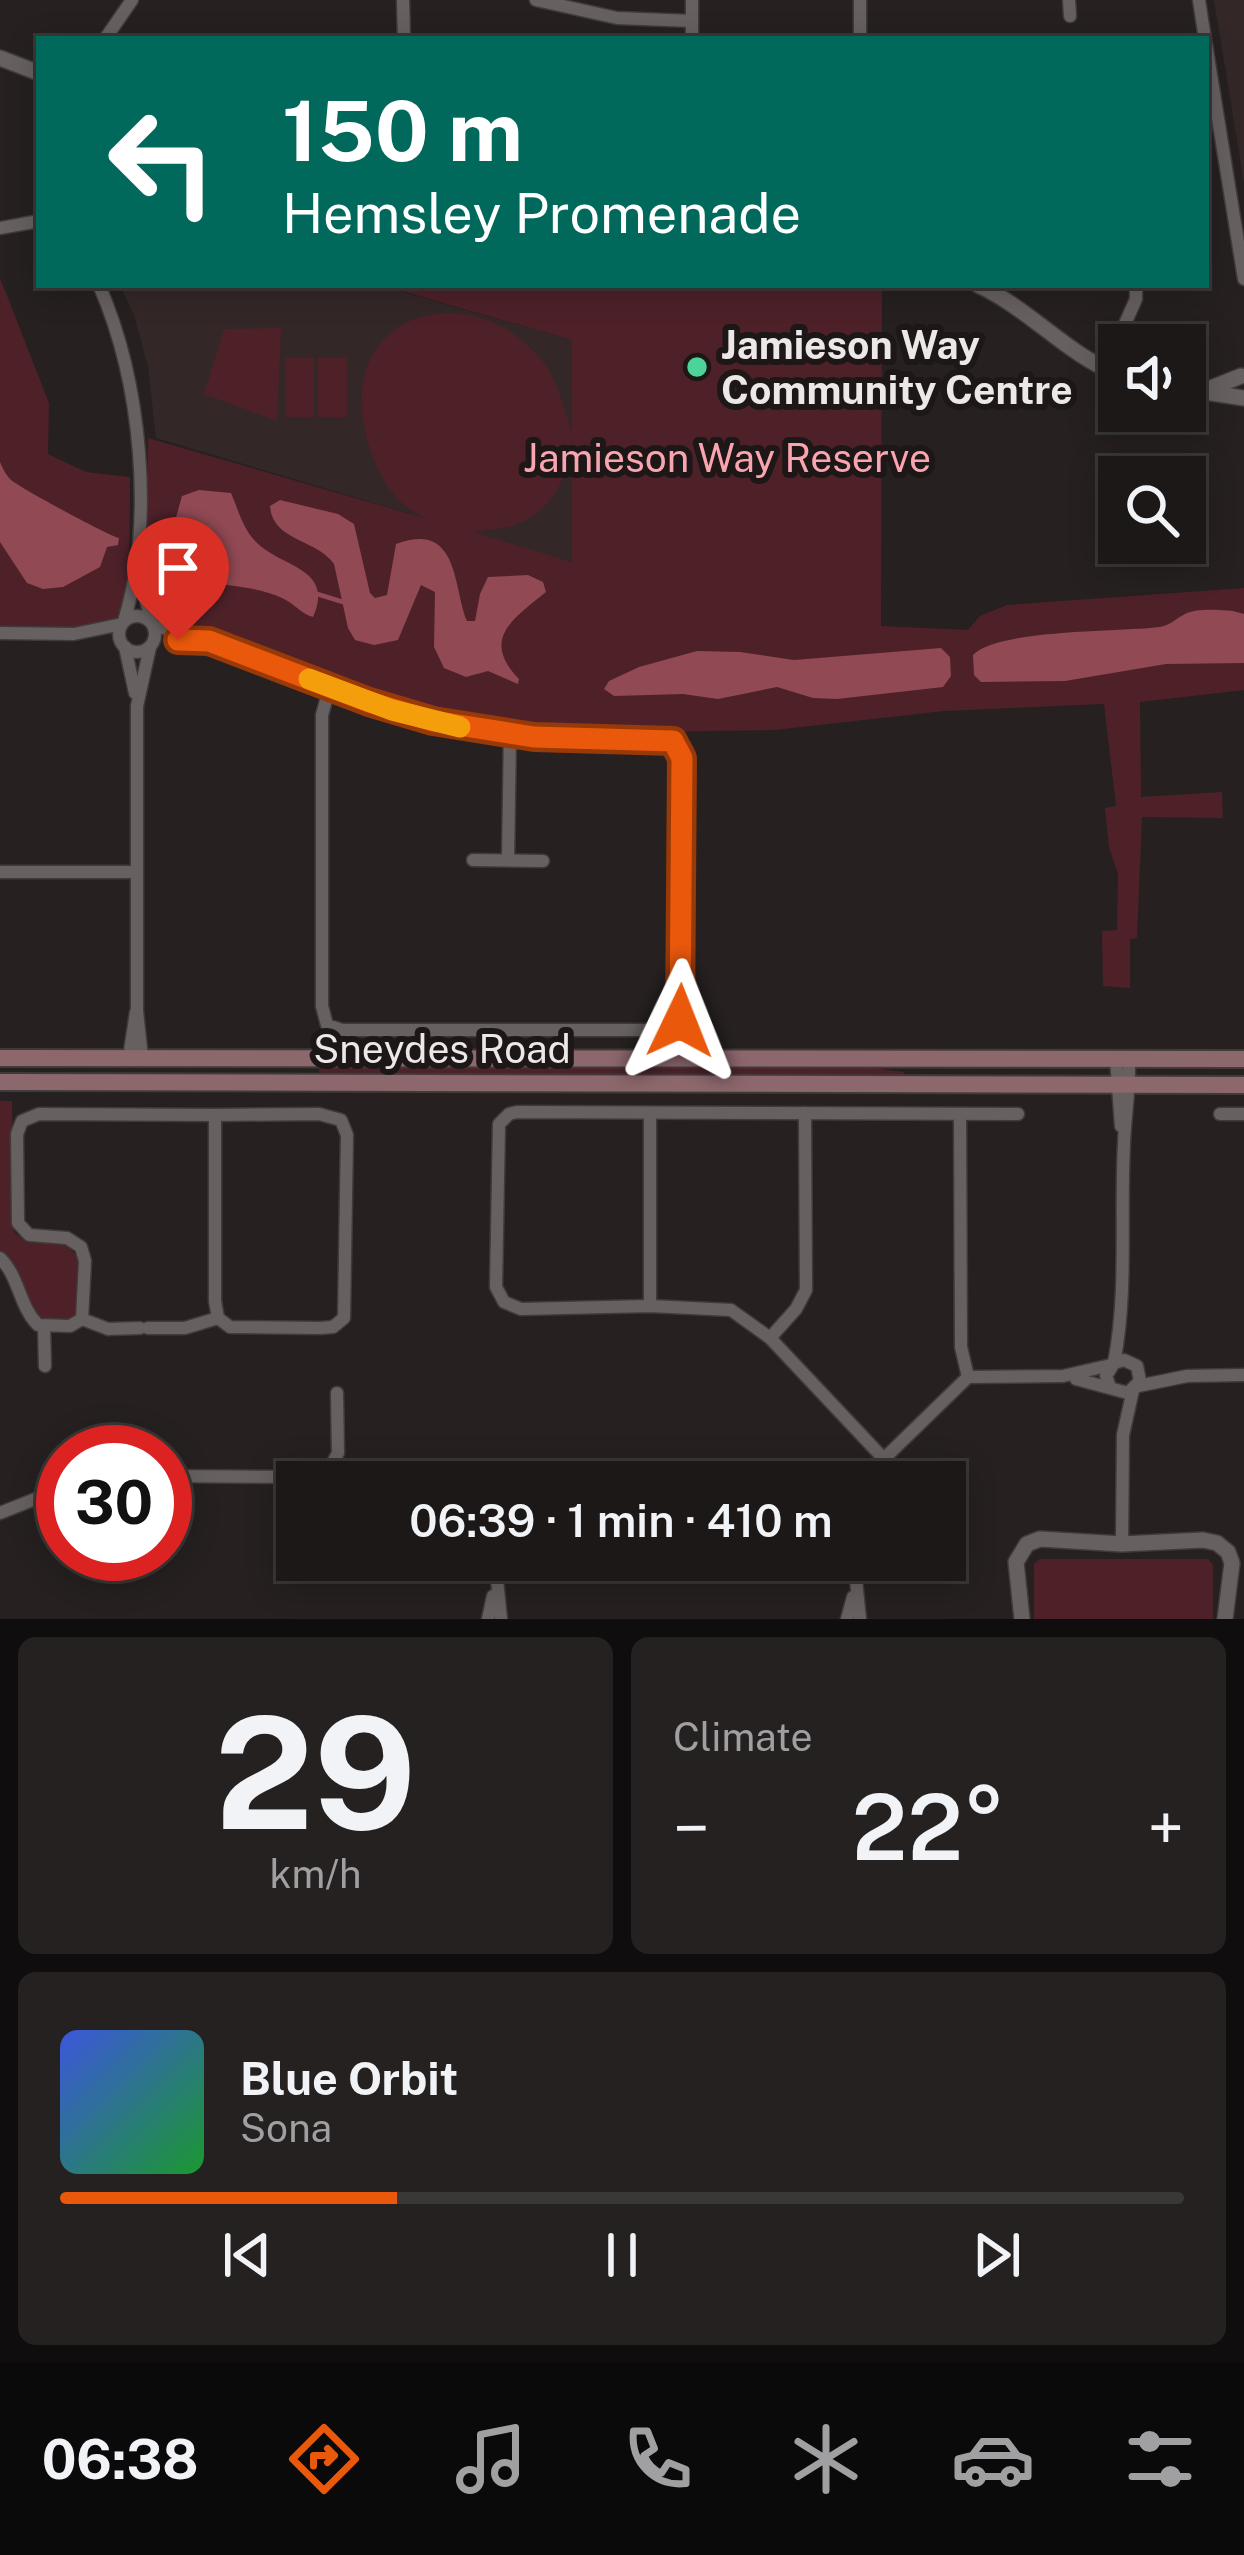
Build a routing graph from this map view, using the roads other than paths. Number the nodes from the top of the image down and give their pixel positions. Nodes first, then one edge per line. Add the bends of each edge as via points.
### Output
1 (132, 0) edge
2 (403, 0) edge
3 (539, 0) edge
4 (692, 0) edge
5 (860, 0) edge
6 (1069, 0) edge
7 (1199, 0) edge
8 (1070, 16) dead end
9 (692, 21) junction
10 (107, 36) edge
11 (404, 36) edge
12 (692, 36) edge
13 (860, 36) edge
14 (1205, 36) edge
15 (0, 58) edge
16 (1209, 61) edge
17 (36, 71) edge
18 (36, 221) edge
19 (0, 227) edge
20 (1244, 278) edge
21 (100, 288) edge
22 (984, 288) edge
23 (1136, 288) edge
24 (1128, 324) edge
25 (1098, 364) edge
26 (1242, 373) edge
27 (1206, 385) edge
28 (1206, 392) edge
29 (1244, 397) edge
30 (136, 565) junction
31 (123, 623) junction
32 (153, 625) junction
33 (0, 633) edge
34 (74, 634) junction
35 (197, 638) junction
36 (124, 646) junction
37 (151, 646) junction
38 (330, 686) junction
39 (137, 706) junction
40 (510, 734) junction
41 (473, 860) dead end
42 (508, 860) junction
43 (543, 861) dead end
44 (0, 872) edge
45 (136, 872) junction
46 (0, 1058) edge
47 (136, 1058) junction
48 (1123, 1059) junction
49 (1244, 1059) edge
50 (0, 1082) edge
51 (136, 1082) junction
52 (1123, 1083) junction
53 (1244, 1085) edge
54 (650, 1113) junction
55 (805, 1113) junction
56 (215, 1114) junction
57 (960, 1114) junction
58 (1018, 1114) dead end
59 (1220, 1114) dead end
60 (1244, 1114) edge
61 (0, 1258) edge
62 (650, 1306) junction
63 (218, 1318) junction
64 (1122, 1318) junction
65 (82, 1319) junction
66 (44, 1327) junction
67 (770, 1338) junction
68 (1112, 1364) junction
69 (1135, 1365) junction
70 (45, 1366) dead end
71 (1063, 1376) junction
72 (1187, 1376) junction
73 (1244, 1376) edge
74 (968, 1377) junction
75 (1136, 1388) junction
76 (1111, 1389) junction
77 (337, 1393) dead end
78 (1123, 1435) junction
79 (884, 1459) joint
80 (192, 1476) edge
81 (36, 1499) edge
82 (0, 1513) edge
83 (1121, 1544) junction
84 (854, 1581) edge
85 (495, 1583) joint
86 (854, 1590) junction
87 (1228, 1615) edge
88 (488, 1619) edge
89 (501, 1619) edge
90 (847, 1619) edge
91 (860, 1619) edge
92 (1022, 1619) edge

1 - 10 street
2 - 11 street
3 - 9 street via 617,18
4 - 9 street
5 - 13 street
6 - 8 street
7 - 14 street
9 - 12 street
15 - 17 street
16 - 20 street
18 - 19 street
21 - 30 street via 135,405
22 - 25 street
23 - 24 street
26 - 27 street
26 - 29 street
28 - 29 street
30 - 31 street
30 - 32 street
31 - 32 street via 139,616
31 - 34 street
31 - 36 street
32 - 35 street
32 - 37 street
33 - 34 street
34 - 36 street
35 - 37 street
35 - 38 street
36 - 37 street
36 - 39 street
37 - 39 street
38 - 40 street via 416,717
38 - 40 street via 322,715 324,1022 336,1029 676,1025 677,745 663,738
39 - 45 street
40 - 42 street
41 - 42 street
42 - 43 street
44 - 45 street
45 - 47 street
46 - 47 main road, Sneydes Road
47 - 48 main road, Sneydes Road
47 - 51 main road
48 - 49 main road, Sneydes Road
48 - 52 street
50 - 51 main road, Sneydes Road
51 - 52 main road, Sneydes Road
52 - 53 main road, Sneydes Road
52 - 64 street
54 - 55 street
54 - 62 street
54 - 62 street via 517,1112 497,1131 499,1297 521,1309
55 - 57 street
55 - 67 street via 806,1290
56 - 63 street
56 - 63 street via 328,1115 347,1135 344,1318 321,1328 237,1328
56 - 65 street via 39,1114 22,1121 18,1223 32,1236 81,1247
57 - 58 street
57 - 74 street via 961,1347
59 - 60 street
61 - 66 street via 28,1314
62 - 67 street via 731,1310
63 - 65 street via 185,1328 108,1329
64 - 68 street
64 - 69 street
65 - 66 street
66 - 70 street
67 - 79 street
68 - 69 street
68 - 71 street
68 - 76 street
69 - 72 street
69 - 75 street
71 - 74 street
71 - 76 street
72 - 73 street
72 - 75 street
74 - 79 street
75 - 76 street
75 - 78 street
76 - 78 street
77 - 80 street via 338,1453 328,1472
78 - 83 street
81 - 82 street
83 - 87 street via 1217,1543 1232,1563
83 - 92 street via 1027,1544 1016,1562
84 - 86 street
85 - 88 street
85 - 89 street
86 - 90 street
86 - 91 street

